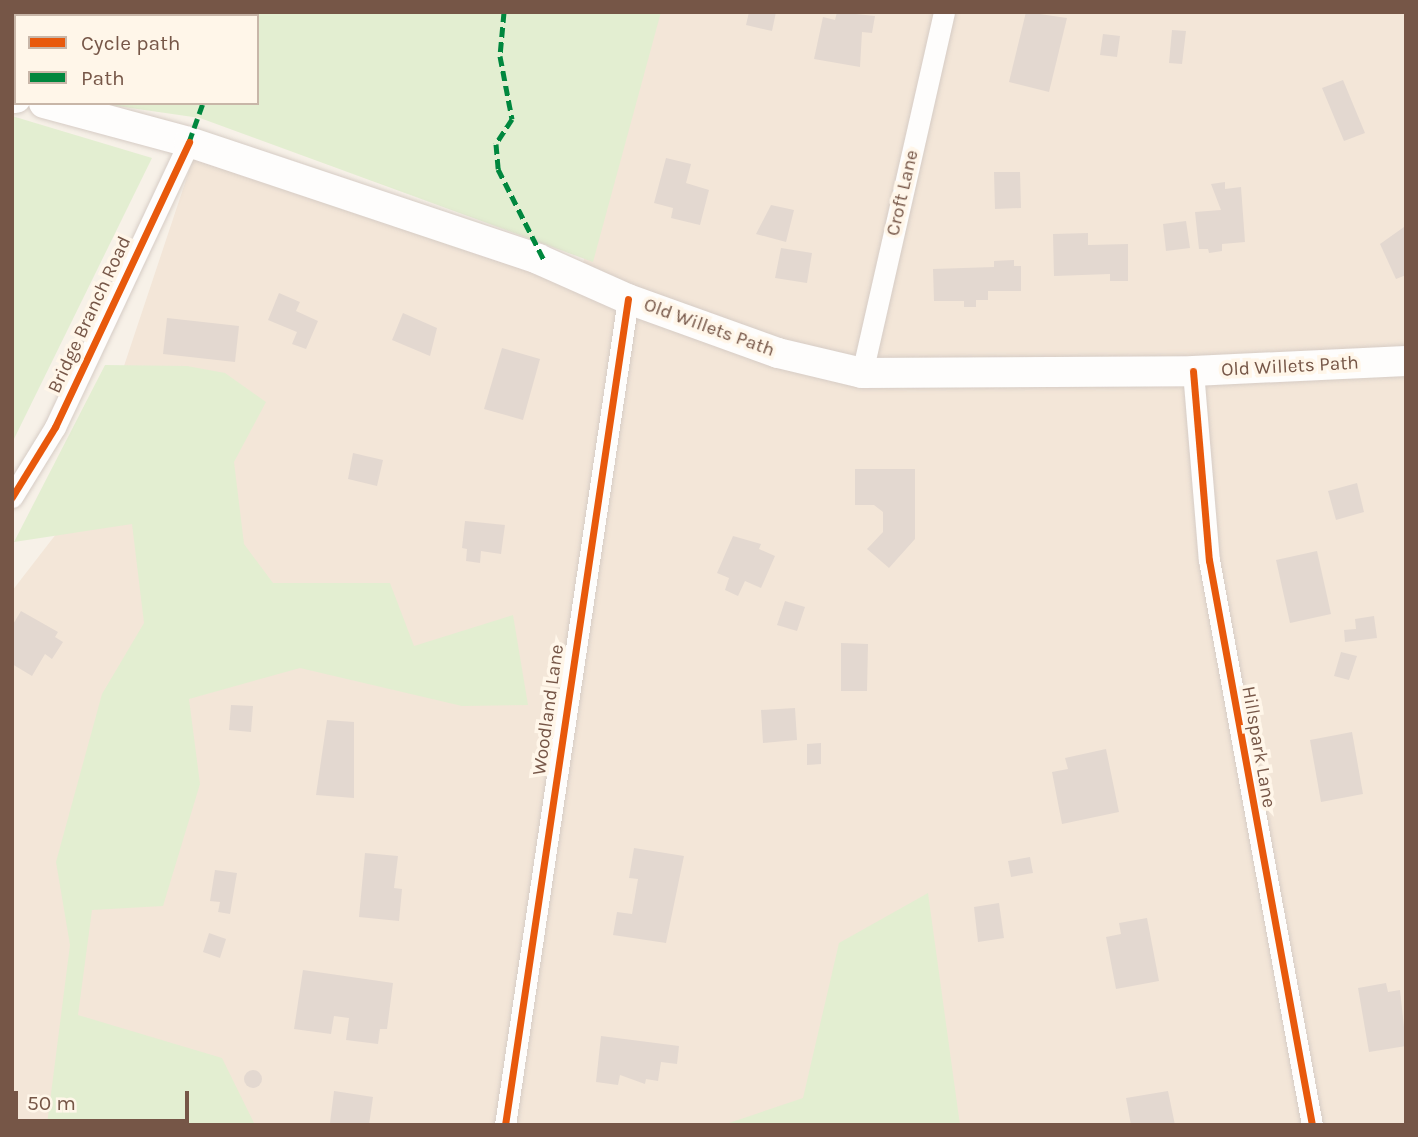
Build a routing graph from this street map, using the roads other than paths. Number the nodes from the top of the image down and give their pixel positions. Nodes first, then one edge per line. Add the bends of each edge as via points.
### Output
1 (944, 12) edge
2 (51, 105) edge
3 (189, 142) junction
4 (628, 299) junction
5 (1406, 361) edge
6 (1193, 371) junction
7 (862, 373) junction
8 (12, 498) edge
9 (505, 1125) edge
10 (1312, 1125) edge

1 - 7 street, Croft Lane
2 - 3 main road, Old Willets Path
3 - 4 main road, Old Willets Path via 538,259
3 - 8 street, Bridge Branch Road via 55,427
4 - 7 main road, Old Willets Path via 778,354
4 - 9 street, Woodland Lane
5 - 6 main road, Old Willets Path
6 - 7 main road, Old Willets Path
6 - 10 street, Hillspark Lane via 1209,560

